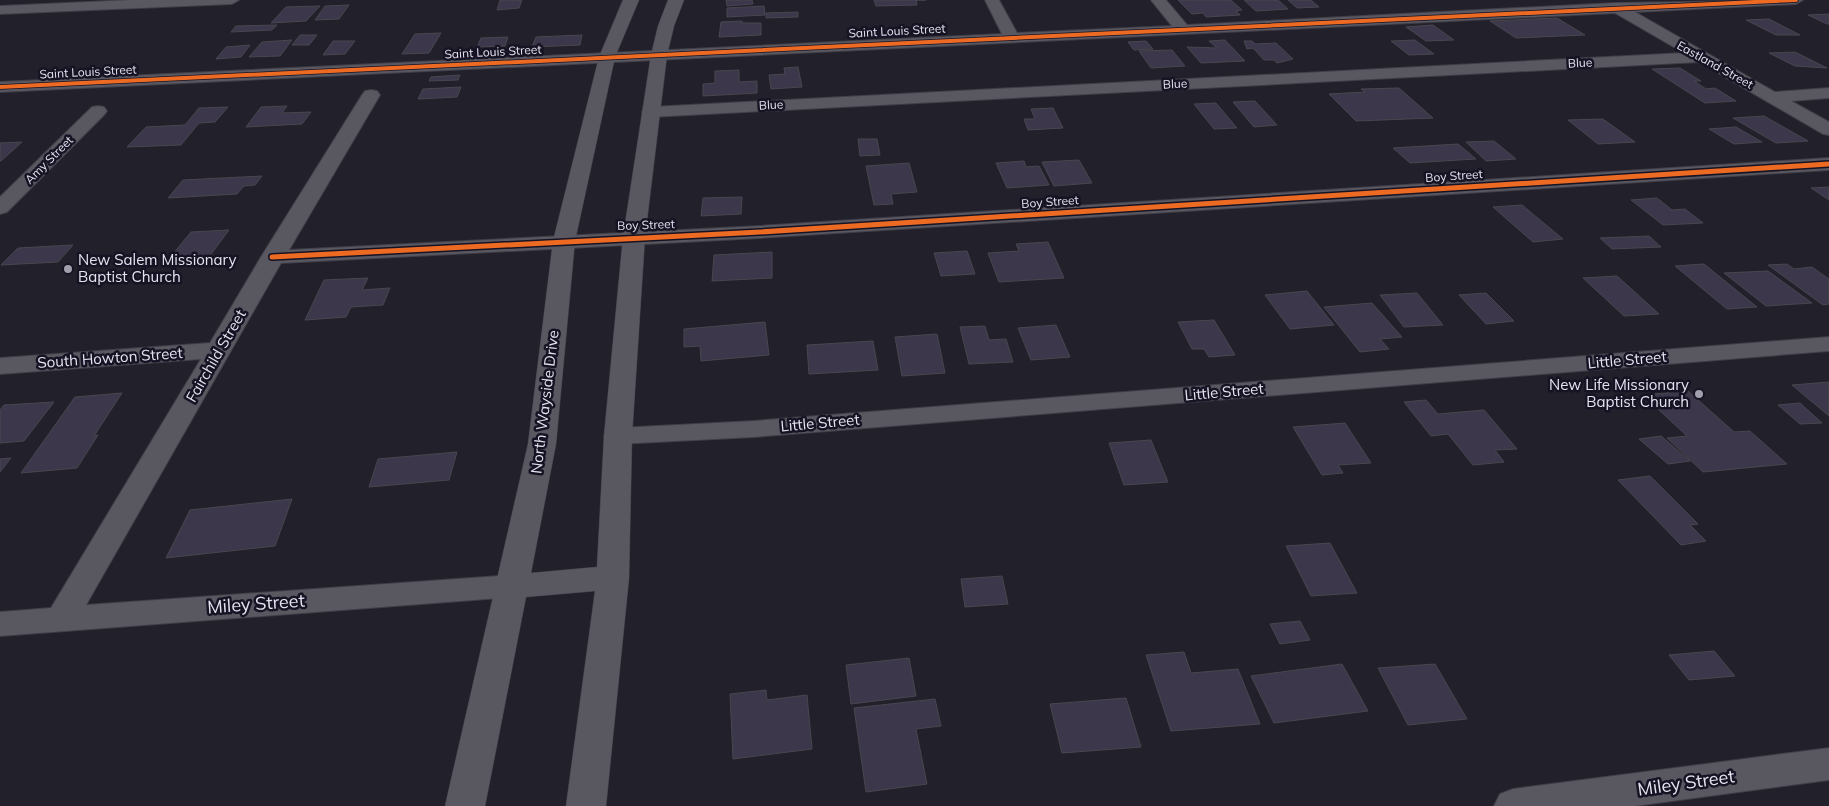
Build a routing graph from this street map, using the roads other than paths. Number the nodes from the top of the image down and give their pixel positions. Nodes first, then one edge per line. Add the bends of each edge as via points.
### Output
1 (232, 0) edge
2 (630, 0) edge
3 (676, 0) edge
4 (992, 0) edge
5 (1158, 0) edge
6 (1601, 0) edge
7 (1796, 0) edge
8 (1617, 9) junction
9 (0, 10) edge
10 (1182, 28) junction
11 (1011, 37) junction
12 (659, 55) junction
13 (607, 57) junction
14 (1699, 57) junction
15 (0, 87) edge
16 (1829, 93) edge
17 (371, 95) dead end
18 (1771, 97) junction
19 (98, 110) dead end
20 (651, 112) junction
21 (1829, 130) edge
22 (1829, 164) edge
23 (2, 204) edge
24 (634, 237) junction
25 (564, 240) junction
26 (272, 257) junction
27 (1829, 344) edge
28 (220, 350) junction
29 (0, 366) edge
30 (618, 436) junction
31 (613, 578) junction
32 (512, 586) junction
33 (62, 618) junction
34 (0, 624) edge
35 (1829, 764) edge
36 (465, 806) edge
37 (586, 806) edge
38 (1513, 806) edge

1 - 9 street
2 - 13 main road, North Wayside Drive
3 - 12 main road
4 - 11 street
5 - 10 street
6 - 8 street, Eastland Street
7 - 8 street, Saint Louis Street
8 - 10 street, Saint Louis Street
8 - 14 street, Eastland Street
10 - 11 street, Saint Louis Street
11 - 12 street, Saint Louis Street
12 - 13 street, Saint Louis Street
12 - 20 main road
13 - 15 street, Saint Louis Street
13 - 25 main road, North Wayside Drive
14 - 18 street, Eastland Street
14 - 20 street, Blue
16 - 18 street
17 - 26 street, Fairchild Street
18 - 21 street, Eastland Street
19 - 23 street, Amy Street
20 - 24 main road
22 - 24 street, Boy Street via 760,232
24 - 25 street, Boy Street
24 - 30 main road
25 - 26 street, Boy Street
25 - 32 main road, North Wayside Drive via 542,444
26 - 28 street, Fairchild Street
27 - 30 street, Little Street via 774,427
28 - 29 street, South Howton Street
28 - 33 street, Fairchild Street
30 - 31 main road
31 - 32 main road
31 - 37 main road
32 - 33 street, Miley Street
32 - 36 main road, North Wayside Drive
33 - 34 street, Miley Street
35 - 38 street, Miley Street

